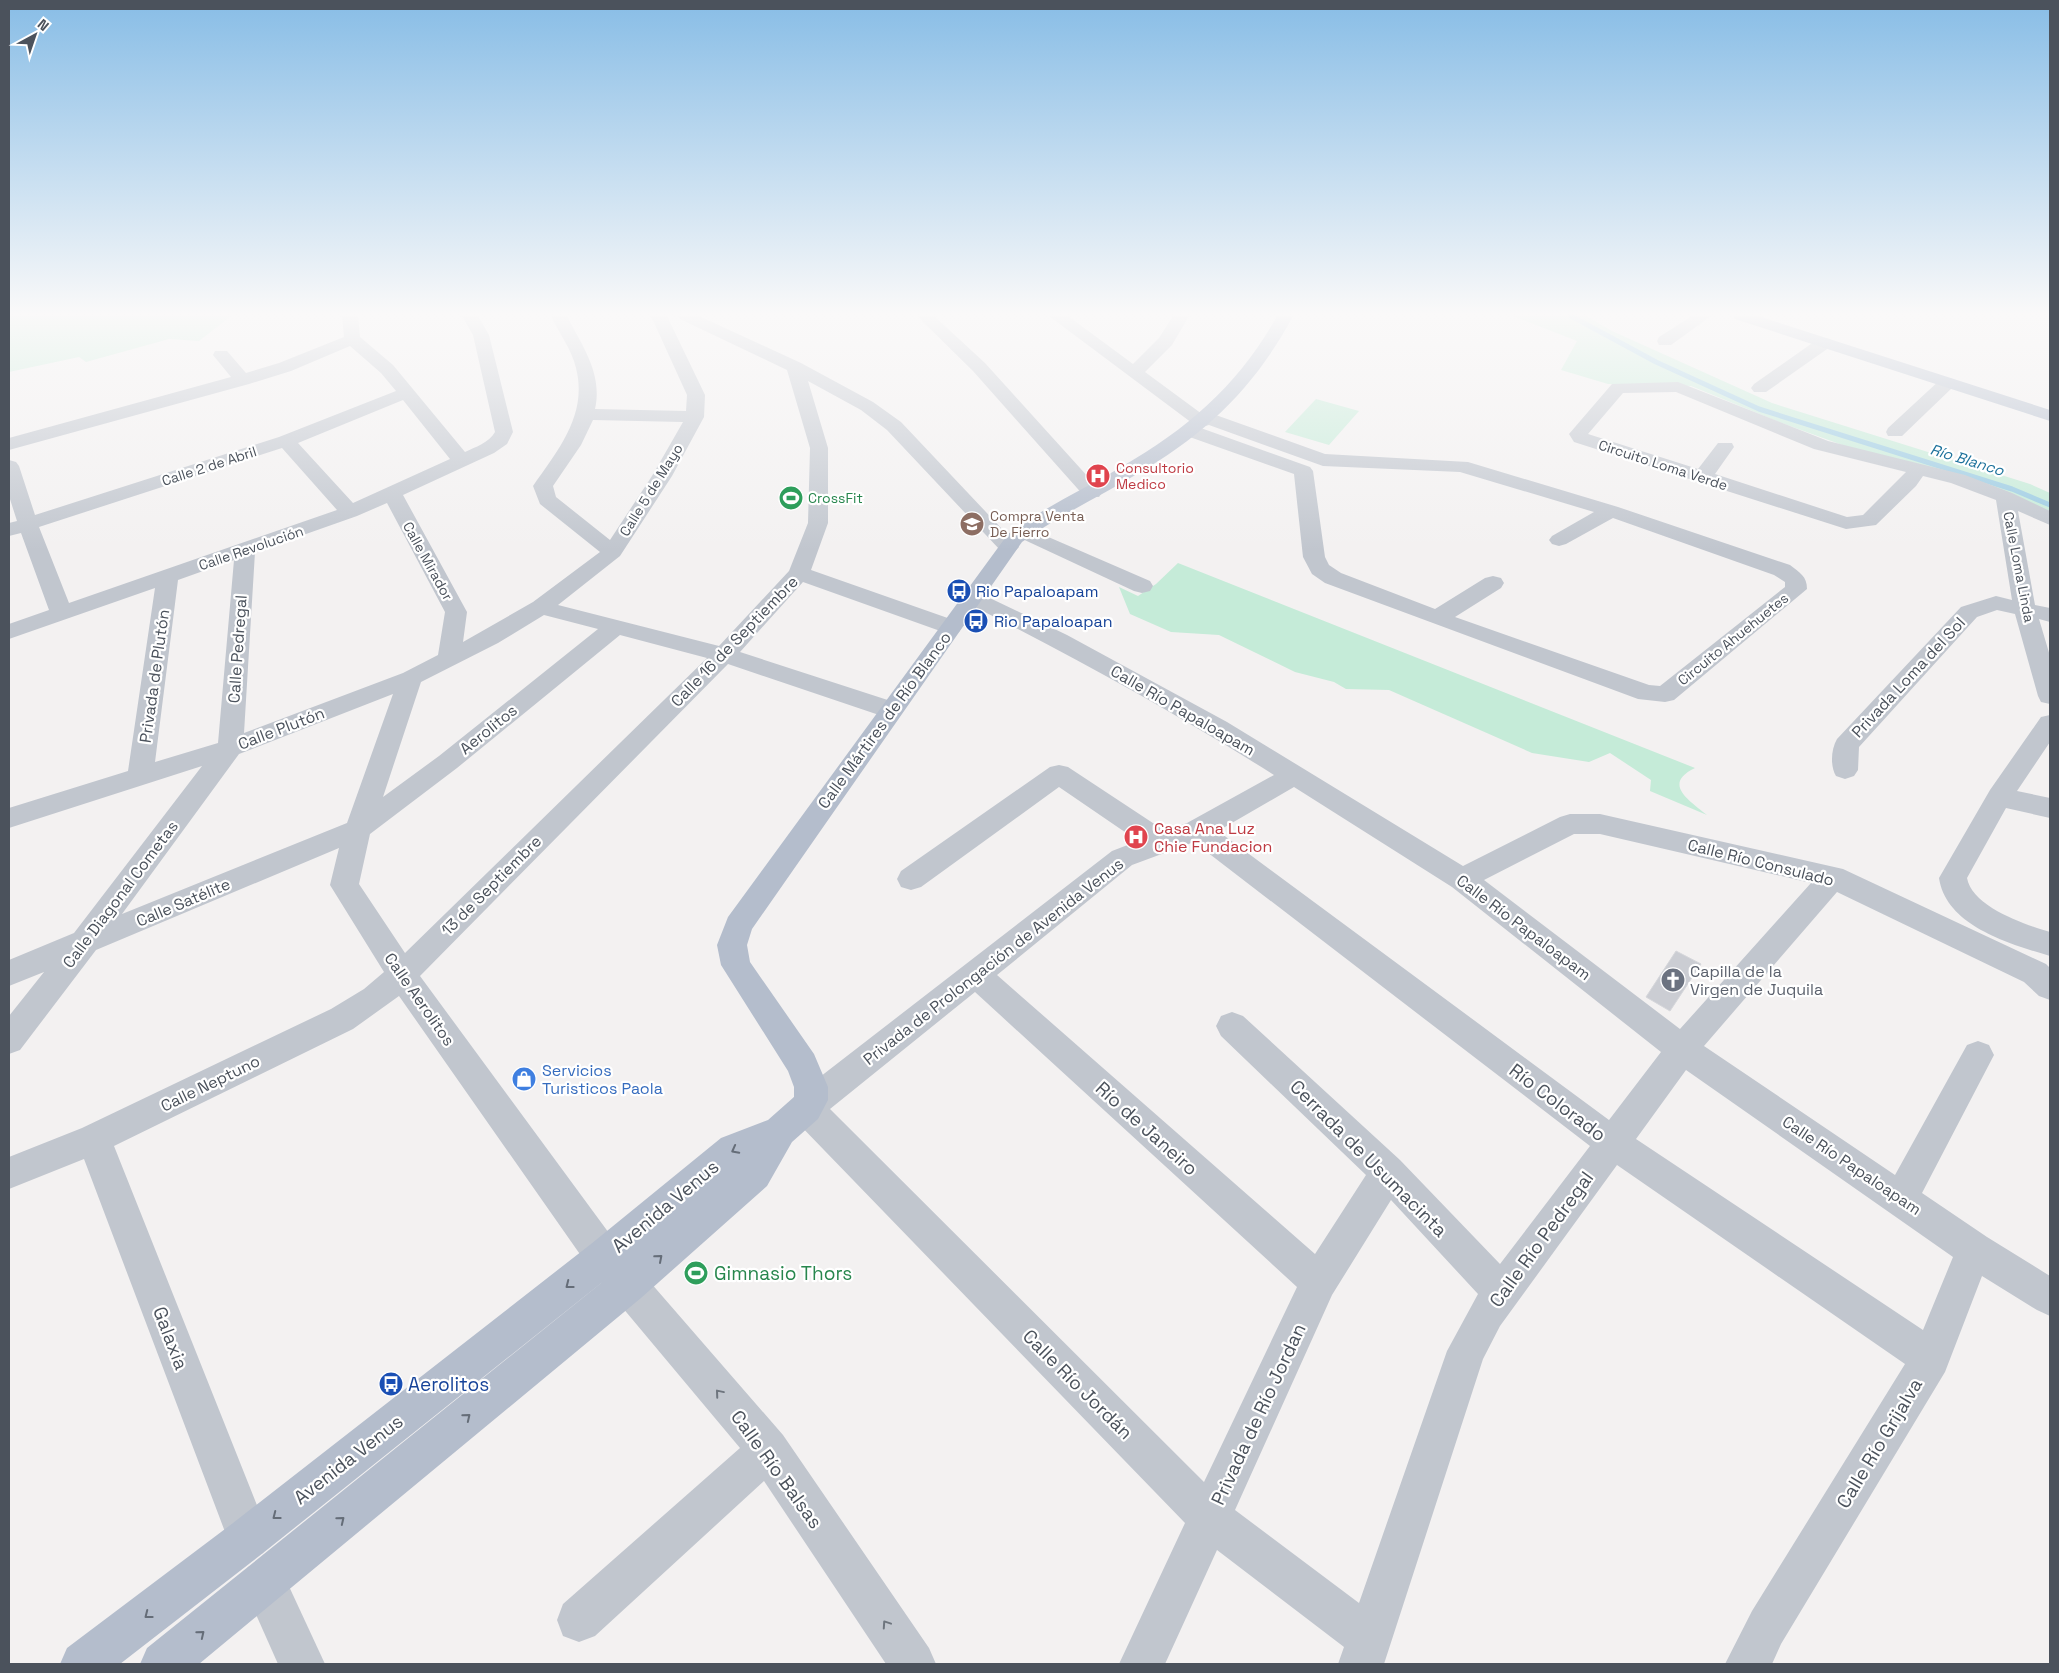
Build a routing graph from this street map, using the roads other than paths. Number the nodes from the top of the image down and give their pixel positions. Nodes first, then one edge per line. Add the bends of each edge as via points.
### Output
1 (192, 394) edge
2 (403, 394) edge
3 (407, 394) edge
4 (495, 394) edge
5 (588, 394) edge
6 (696, 394) edge
7 (803, 394) edge
8 (845, 394) edge
9 (1003, 394) edge
10 (1161, 394) edge
11 (1231, 394) edge
12 (1613, 394) edge
13 (1695, 394) edge
14 (1935, 394) edge
15 (1982, 394) edge
16 (587, 414) junction
17 (2050, 416) edge
18 (694, 417) junction
19 (1200, 424) junction
20 (1895, 432) dead end
21 (286, 441) junction
22 (9, 444) edge
23 (1725, 447) dead end
24 (462, 461) junction
25 (9, 466) edge
26 (1917, 470) junction
27 (1702, 478) junction
28 (1092, 493) junction
29 (392, 494) junction
30 (2005, 498) junction
31 (1611, 511) junction
32 (350, 512) junction
33 (2050, 519) edge
34 (18, 527) edge
35 (1015, 539) junction
36 (1559, 540) dead end
37 (245, 551) junction
38 (613, 552) junction
39 (799, 573) junction
40 (168, 576) junction
41 (1493, 583) dead end
42 (1142, 586) dead end
43 (973, 596) junction
44 (541, 607) junction
45 (2025, 610) junction
46 (62, 614) junction
47 (2050, 615) edge
48 (1437, 618) junction
49 (616, 626) junction
50 (951, 626) junction
51 (9, 632) edge
52 (724, 655) junction
53 (449, 659) junction
54 (410, 678) junction
55 (2050, 696) edge
56 (891, 710) junction
57 (2050, 723) edge
58 (230, 748) junction
59 (1846, 770) dead end
60 (140, 775) junction
61 (1294, 775) junction
62 (581, 795) joint
63 (2000, 797) junction
64 (2050, 808) edge
65 (9, 818) edge
66 (358, 829) junction
67 (1198, 830) junction
68 (1162, 843) junction
69 (1833, 877) junction
70 (911, 879) dead end
71 (1462, 879) junction
72 (84, 943) junction
73 (2050, 944) edge
74 (9, 974) edge
75 (975, 974) junction
76 (402, 975) junction
77 (2050, 987) edge
78 (1232, 1026) dead end
79 (9, 1040) edge
80 (1682, 1049) junction
81 (1978, 1055) dead end
82 (793, 1120) junction
83 (94, 1139) junction
84 (1613, 1143) junction
85 (1388, 1172) junction
86 (9, 1173) edge
87 (1901, 1198) junction
88 (1974, 1250) junction
89 (616, 1271) junction
90 (1319, 1282) junction
91 (1502, 1293) junction
92 (2050, 1297) edge
93 (1931, 1358) junction
94 (768, 1450) junction
95 (1210, 1518) junction
96 (248, 1538) junction
97 (264, 1583) junction
98 (579, 1620) dead end
99 (1759, 1644) edge
100 (1366, 1652) edge
101 (83, 1664) edge
102 (163, 1664) edge
103 (302, 1664) edge
104 (913, 1664) edge
105 (1142, 1664) edge

1 - 22 street
2 - 21 street, Calle 2 de Abril
3 - 24 street
4 - 24 street, Calle Revolución via 504,432 500,440 487,449
5 - 16 street
6 - 18 street, Calle 5 de Mayo
7 - 39 street, Calle 16 de Septiembre via 819,448 818,524
8 - 35 street via 894,426
9 - 28 street
10 - 19 street
11 - 19 main road, Calle Mártires de Río Blanco
12 - 27 street, Circuito Loma Verde via 1578,434 1581,438
13 - 26 street, Circuito Loma Verde via 1821,445
14 - 20 street
15 - 17 main road
16 - 18 street
16 - 38 street via 582,430 543,486 547,500
18 - 38 street, Calle 5 de Mayo via 662,476
19 - 28 main road, Calle Mártires de Río Blanco via 1148,462
19 - 31 street, Circuito Ahuehuetes via 1322,460 1460,466
19 - 48 street, Circuito Ahuehuetes via 1303,471 1314,557 1320,569 1333,578
21 - 32 street
21 - 34 street, Calle 2 de Abril
23 - 27 street
24 - 29 street, Calle Revolución
25 - 34 street
26 - 27 street, Circuito Loma Verde via 1869,521 1846,523
26 - 30 street, Calle Loma Linda via 1958,479
28 - 35 main road, Calle Mártires de Río Blanco
29 - 32 street, Calle Revolución
29 - 53 street, Calle Mirador via 456,612
30 - 33 street
30 - 45 street, Calle Loma Linda
31 - 36 street
31 - 48 street, Circuito Ahuehuetes via 1782,570 1796,580 1796,588 1665,694 1647,693
32 - 37 street, Calle Revolución
34 - 46 street
35 - 42 street
35 - 43 main road, Calle Mártires de Río Blanco
37 - 40 street, Calle Revolución
37 - 58 street, Calle Pedregal
38 - 44 street, Calle 5 de Mayo
39 - 50 street
39 - 52 street, Calle 16 de Septiembre
40 - 46 street, Calle Revolución
40 - 60 street, Privada de Plutón
41 - 48 street
43 - 50 main road, Calle Mártires de Río Blanco
43 - 61 street, Calle Río Papaloapam via 1218,728
44 - 49 street
44 - 53 street, Calle Plutón
45 - 47 street, Privada Loma del Sol
45 - 55 street, Calle Loma Linda
45 - 59 street, Privada Loma del Sol via 1996,604 1969,612 1846,745
46 - 51 street, Calle Revolución
49 - 52 street
49 - 66 street, Aerolitos via 448,762
50 - 56 main road, Calle Mártires de Río Blanco
52 - 56 street
52 - 62 street, Calle 16 de Septiembre
53 - 54 street, Calle Plutón
54 - 58 street, Calle Plutón
54 - 66 street, Calle Aerolitos
56 - 82 main road, Calle Mártires de Río Blanco via 745,914 732,945 736,965 810,1080 811,1100
57 - 63 street
58 - 60 street, Calle Plutón
58 - 72 street, Calle Diagonal Cometas
60 - 65 street, Calle Plutón
61 - 67 street, Privada de Prolongación de Avenida Venus
61 - 71 street, Calle Río Papaloapam
62 - 76 street, 13 de Septiembre
63 - 64 street
63 - 73 street via 1953,878 1955,890 1982,916 2020,935
66 - 72 street, Calle Satélite
66 - 76 street, Calle Aerolitos via 344,885
67 - 68 street, Privada de Prolongación de Avenida Venus
67 - 84 street, Río Colorado
68 - 70 street via 1059,774
68 - 75 street, Privada de Prolongación de Avenida Venus via 1122,858
69 - 71 street, Calle Río Consulado via 1600,824 1570,824
69 - 77 street, Calle Río Consulado via 2035,973
69 - 80 street, Calle Río Pedregal
71 - 80 street, Calle Río Papaloapam
72 - 74 street, Calle Satélite
72 - 79 street, Calle Diagonal Cometas
75 - 82 street, Privada de Prolongación de Avenida Venus
75 - 90 street, Río de Janeiro
76 - 83 street, Calle Neptuno via 342,1020
76 - 89 street, Calle Aerolitos
78 - 85 street, Cerrada de Usumacinta
80 - 84 street, Calle Río Pedregal
80 - 87 street, Calle Río Papaloapam
81 - 87 street
82 - 89 main road, Avenida Venus via 755,1174
82 - 95 street, Calle Río Jordán
83 - 86 street, Calle Neptuno
83 - 96 street, Galaxia
84 - 91 street, Calle Río Pedregal
84 - 93 street, Río Colorado
85 - 90 street, Privada de Río Jordan
85 - 91 street, Cerrada de Usumacinta
87 - 88 street, Calle Río Papaloapam
88 - 92 street, Calle Río Papaloapam
88 - 93 street, Calle Río Grijalva
94 -> 89 street, Calle Río Balsas
89 -> 96 main road, Avenida Venus
97 -> 89 main road, Avenida Venus
90 - 95 street, Privada de Río Jordan
91 - 100 street, Calle Río Pedregal via 1486,1313 1466,1352
93 - 99 street, Calle Río Grijalva
94 - 98 street
104 -> 94 street, Calle Río Balsas
95 - 100 street, Calle Río Jordán
95 - 105 street, Privada de Río Jordan
96 -> 101 main road, Avenida Venus
102 -> 97 main road, Avenida Venus
97 - 103 street

